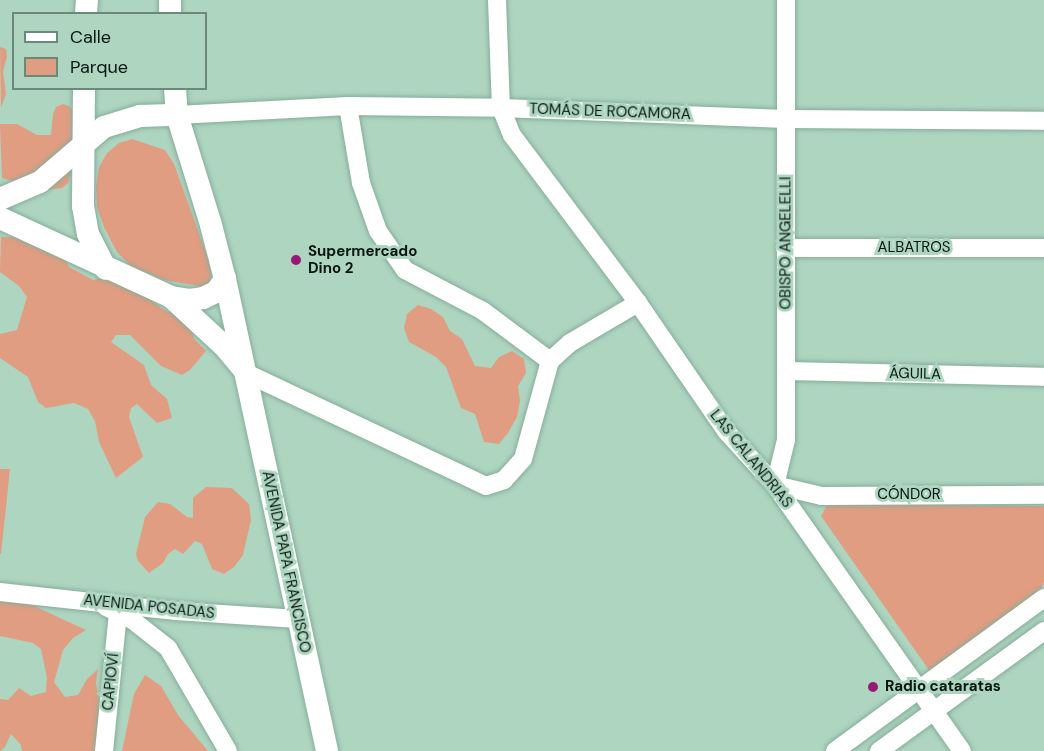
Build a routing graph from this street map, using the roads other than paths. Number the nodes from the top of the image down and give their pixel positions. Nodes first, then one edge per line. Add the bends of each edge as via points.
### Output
1 (497, 0) edge
2 (786, 0) edge
3 (84, 90) edge
4 (175, 90) edge
5 (348, 106) junction
6 (501, 108) junction
7 (177, 115) junction
8 (786, 119) junction
9 (1044, 121) edge
10 (83, 146) junction
11 (0, 199) edge
12 (0, 218) edge
13 (785, 248) junction
14 (1044, 248) edge
15 (106, 269) junction
16 (225, 279) junction
17 (171, 297) junction
18 (638, 303) junction
19 (550, 361) junction
20 (786, 371) junction
21 (246, 373) junction
22 (1044, 377) edge
23 (775, 484) junction
24 (1044, 495) edge
25 (0, 592) edge
26 (1044, 598) edge
27 (93, 601) junction
28 (118, 613) junction
29 (298, 619) junction
30 (1044, 631) edge
31 (919, 690) junction
32 (933, 712) junction
33 (104, 751) edge
34 (228, 751) edge
35 (327, 751) edge
36 (835, 751) edge
37 (879, 751) edge
38 (962, 751) edge

1 - 6 street
2 - 8 street, OBISPO ANGELELLI
3 - 10 main road
4 - 7 main road, AVENIDA PAPA FRANCISCO
5 - 6 street, TOMÁS DE ROCAMORA
5 - 7 street, TOMÁS DE ROCAMORA
5 - 19 street via 364,192 378,231 405,270 483,311
6 - 8 street, TOMÁS DE ROCAMORA
6 - 18 street, LAS CALANDRIAS via 512,135
7 - 10 main road via 123,119 104,127
7 - 16 main road, AVENIDA PAPA FRANCISCO
8 - 9 street, TOMÁS DE ROCAMORA
8 - 13 street, OBISPO ANGELELLI
10 - 11 main road via 40,182
10 - 15 main road via 88,234
12 - 15 main road, AVENIDA PAPA FRANCISCO
13 - 14 street, ALBATROS
13 - 20 street, OBISPO ANGELELLI
15 - 17 main road, AVENIDA PAPA FRANCISCO
16 - 17 main road via 216,292 203,298
16 - 21 main road, AVENIDA PAPA FRANCISCO
17 - 21 main road, AVENIDA PAPA FRANCISCO via 224,346
18 - 19 street via 570,343
18 - 23 street, LAS CALANDRIAS via 726,431
19 - 21 street via 523,459 504,480 486,486
20 - 22 street, ÁGUILA
20 - 23 street, OBISPO ANGELELLI via 786,440
21 - 29 main road, AVENIDA PAPA FRANCISCO
23 - 24 street, CÓNDOR via 822,496
23 - 31 street, LAS CALANDRIAS
25 - 27 street, AVENIDA POSADAS
26 - 31 street
27 - 28 street
27 - 29 street, AVENIDA POSADAS
28 - 33 street, CAPIOVÍ
28 - 34 street via 168,648
29 - 35 main road, AVENIDA PAPA FRANCISCO
30 - 32 street
31 - 32 street, LAS CALANDRIAS
31 - 36 street
32 - 37 street
32 - 38 street, LAS CALANDRIAS

